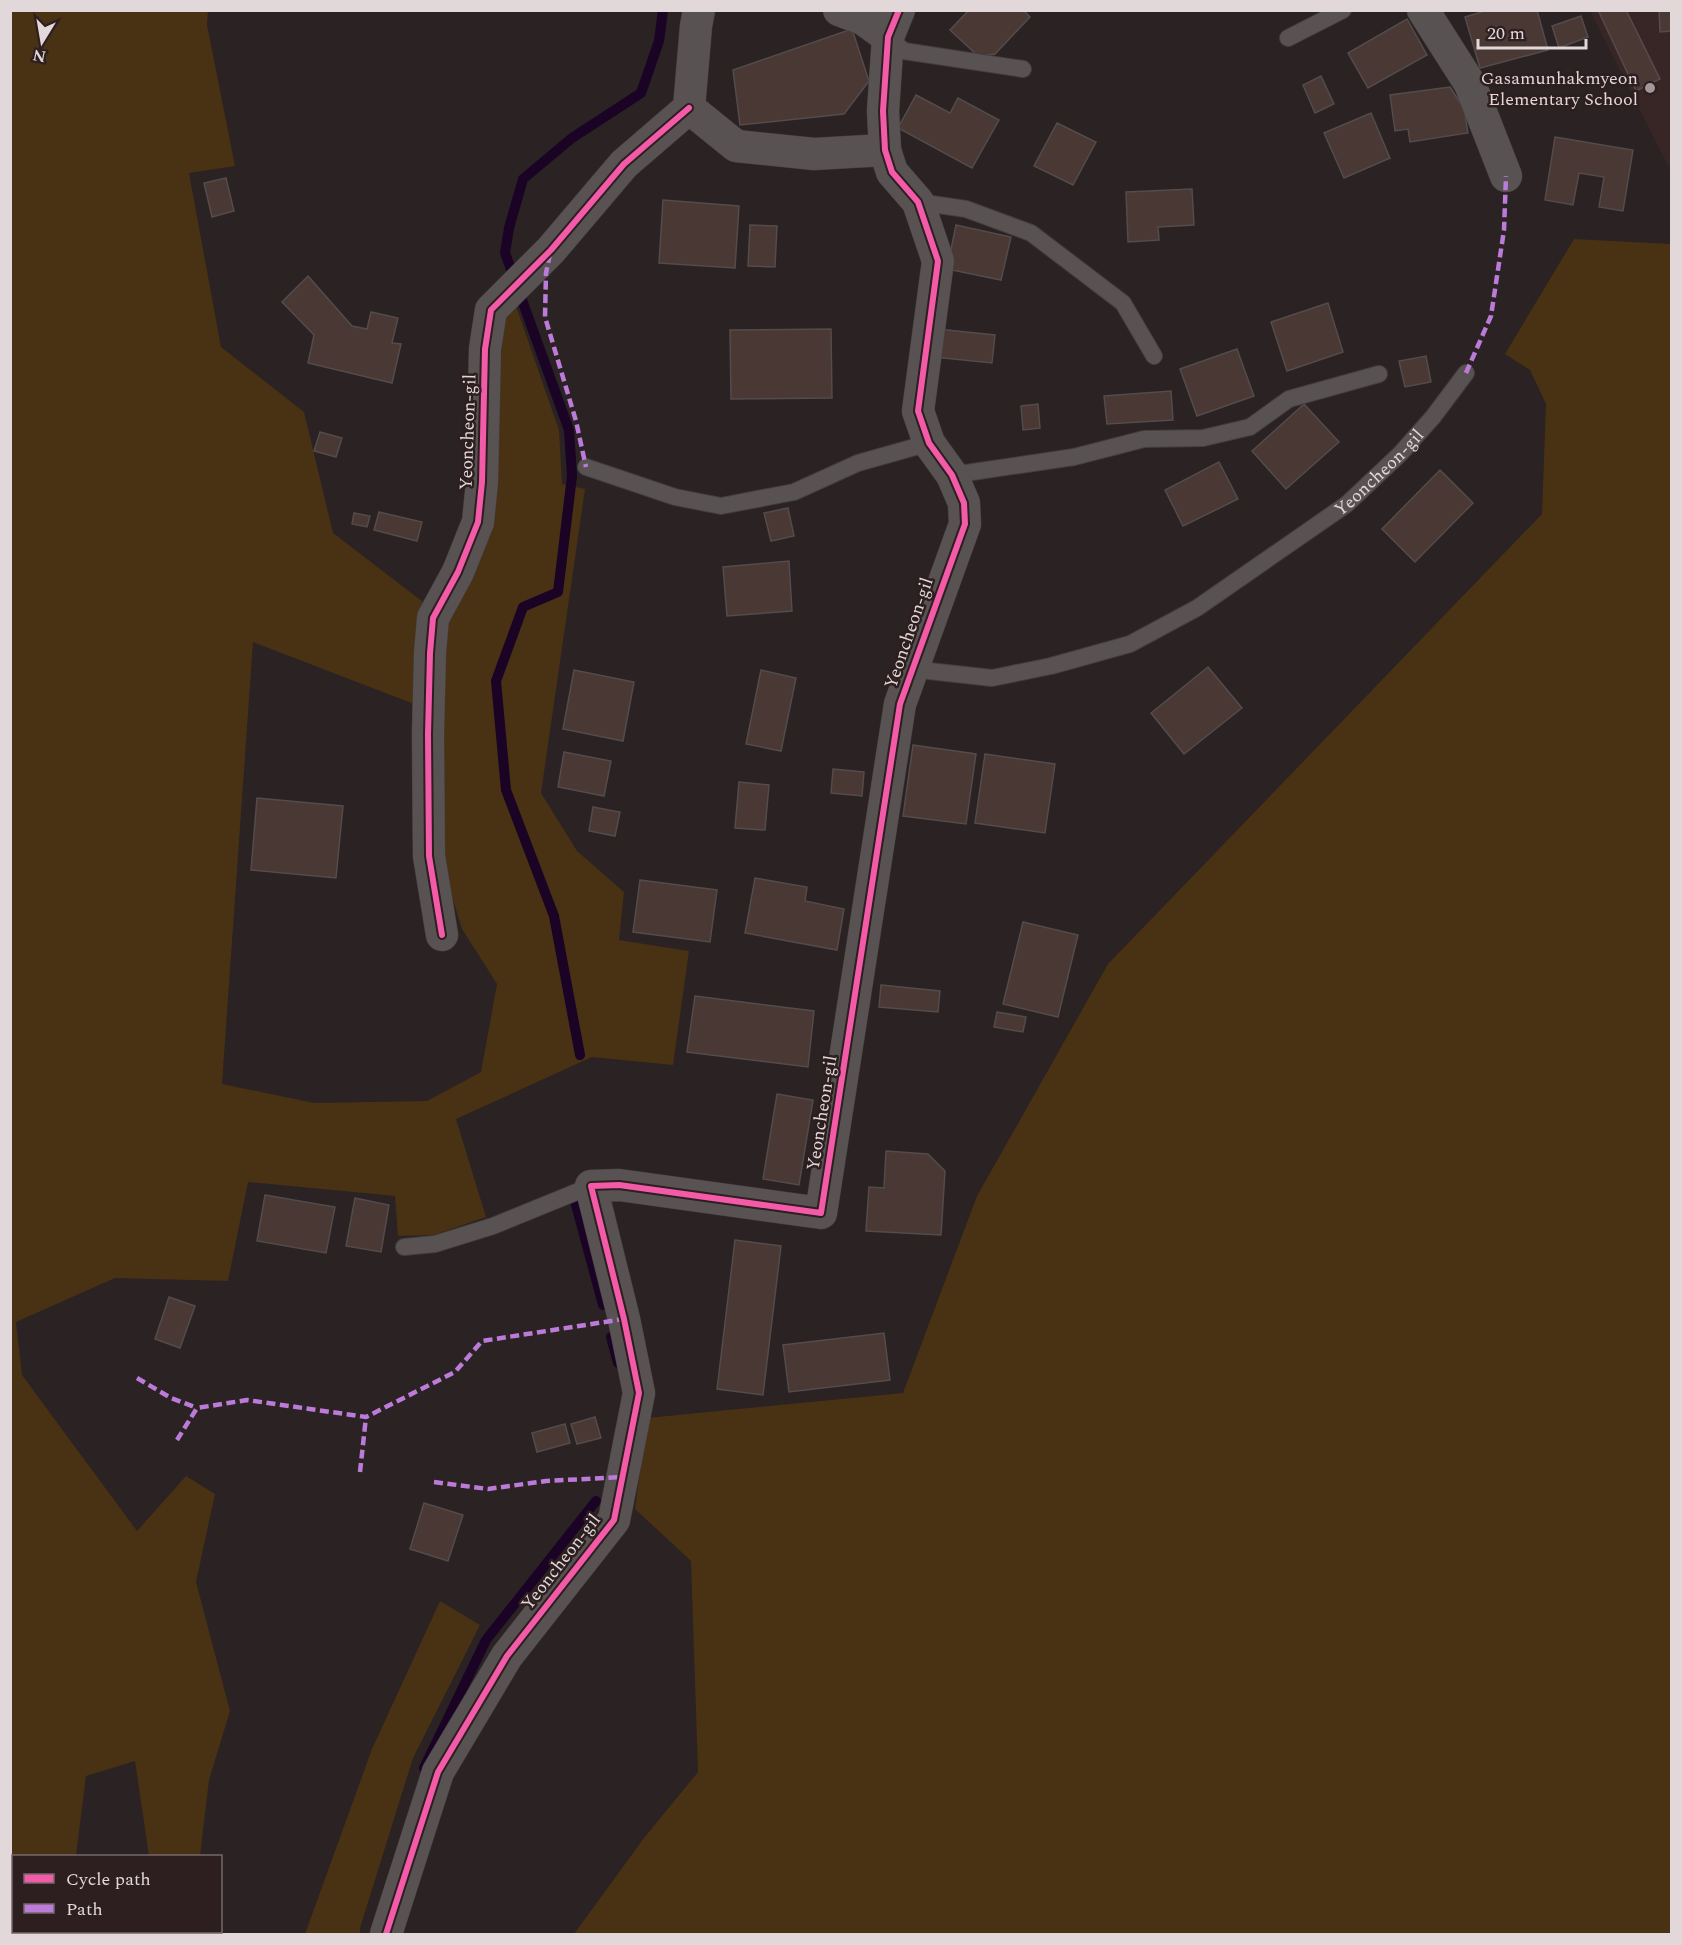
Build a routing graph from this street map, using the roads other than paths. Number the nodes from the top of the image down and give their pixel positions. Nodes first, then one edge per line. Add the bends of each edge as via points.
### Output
1 (699, 10) edge
2 (839, 10) edge
3 (1343, 10) edge
4 (1423, 10) edge
5 (893, 24) edge
6 (1288, 38) dead end
7 (1023, 69) dead end
8 (689, 108) junction
9 (885, 150) junction
10 (1506, 176) dead end
11 (918, 202) junction
12 (1154, 356) dead end
13 (1466, 373) dead end
14 (1379, 374) dead end
15 (929, 443) junction
16 (586, 467) dead end
17 (952, 475) junction
18 (914, 663) junction
19 (442, 935) dead end
20 (591, 1186) junction
21 (404, 1247) dead end
22 (386, 1935) edge

1 - 8 street
2 - 5 street
3 - 6 lane
4 - 10 street via 1470,84
5 - 7 lane via 904,51
5 - 9 street, Yeoncheon-gil via 883,111
8 - 9 street via 736,146 814,154
8 - 19 street, Yeoncheon-gil via 624,164 551,250 491,310 485,349 478,522 458,572 433,618 429,856
9 - 11 street, Yeoncheon-gil via 892,172
11 - 12 lane via 966,209 1031,232 1124,303
11 - 15 street, Yeoncheon-gil via 938,261 918,411
13 - 18 lane, Yeoncheon-gil via 1400,454 1347,504 1197,608 1130,644 992,678 929,670
14 - 17 lane via 1289,399 1250,427 1203,438 1144,439 1074,457
15 - 16 lane via 858,463 794,492 722,506 675,496
15 - 17 street, Yeoncheon-gil
17 - 18 street, Yeoncheon-gil via 964,503 965,524
18 - 20 street, Yeoncheon-gil via 900,704 821,1213 619,1185
20 - 21 lane, Yeoncheon-gil via 493,1226 435,1244
20 - 22 street, Yeoncheon-gil via 639,1393 614,1520 507,1656 438,1772

